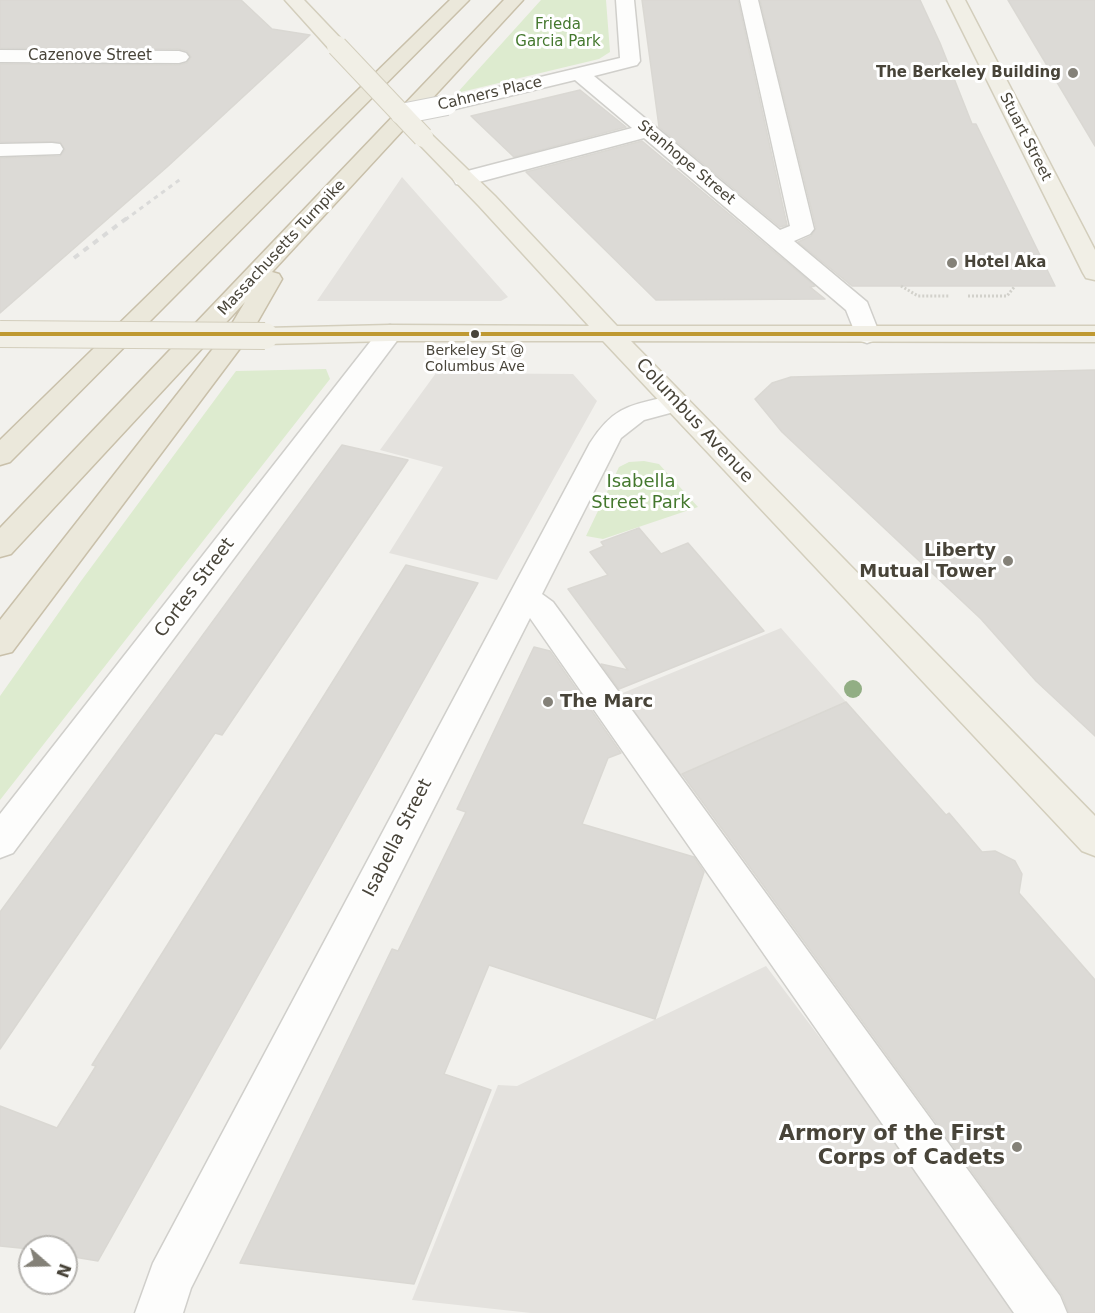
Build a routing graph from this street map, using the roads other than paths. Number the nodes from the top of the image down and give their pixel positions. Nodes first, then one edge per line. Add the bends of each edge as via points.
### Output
1 (294, 0) edge
2 (460, 0) edge
3 (514, 0) edge
4 (625, 0) edge
5 (749, 0) edge
6 (956, 0) edge
7 (0, 56) edge
8 (179, 57) dead end
9 (579, 73) junction
10 (401, 114) junction
11 (647, 131) junction
12 (52, 149) dead end
13 (0, 150) edge
14 (464, 179) junction
15 (297, 232) junction
16 (778, 239) junction
17 (1095, 273) edge
18 (390, 333) junction
19 (612, 333) junction
20 (0, 334) edge
21 (1095, 334) edge
22 (867, 335) junction
23 (675, 403) junction
24 (0, 456) edge
25 (0, 547) edge
26 (523, 597) junction
27 (0, 643) edge
28 (1095, 840) edge
29 (0, 842) edge
30 (159, 1313) edge
31 (1043, 1313) edge

1 - 10 main road, Columbus Avenue, bridge
2 - 24 highway
3 - 15 highway, Massachusetts Turnpike
4 - 9 street via 630,61
5 - 16 street via 802,230
6 - 17 main road, Stuart Street
7 - 8 street, Cazenove Street
9 - 10 street, Cahners Place, bridge
9 - 11 street, Stanhope Street
10 - 14 main road, Columbus Avenue, bridge
11 - 14 street
11 - 16 street, Stanhope Street
12 - 13 street
14 - 19 main road, Columbus Avenue
15 - 25 highway, Massachusetts Turnpike
15 - 27 highway via 241,330
16 - 22 street, Stanhope Street via 858,307
18 - 19 main road
18 - 20 main road, bridge
18 - 29 street, Cortes Street
19 - 22 main road
19 - 23 main road, Columbus Avenue
21 - 22 main road
23 - 26 street, Isabella Street via 625,417 613,428
23 - 28 main road, Columbus Avenue
26 - 30 street, Isabella Street via 170,1280
26 - 31 street via 542,610

